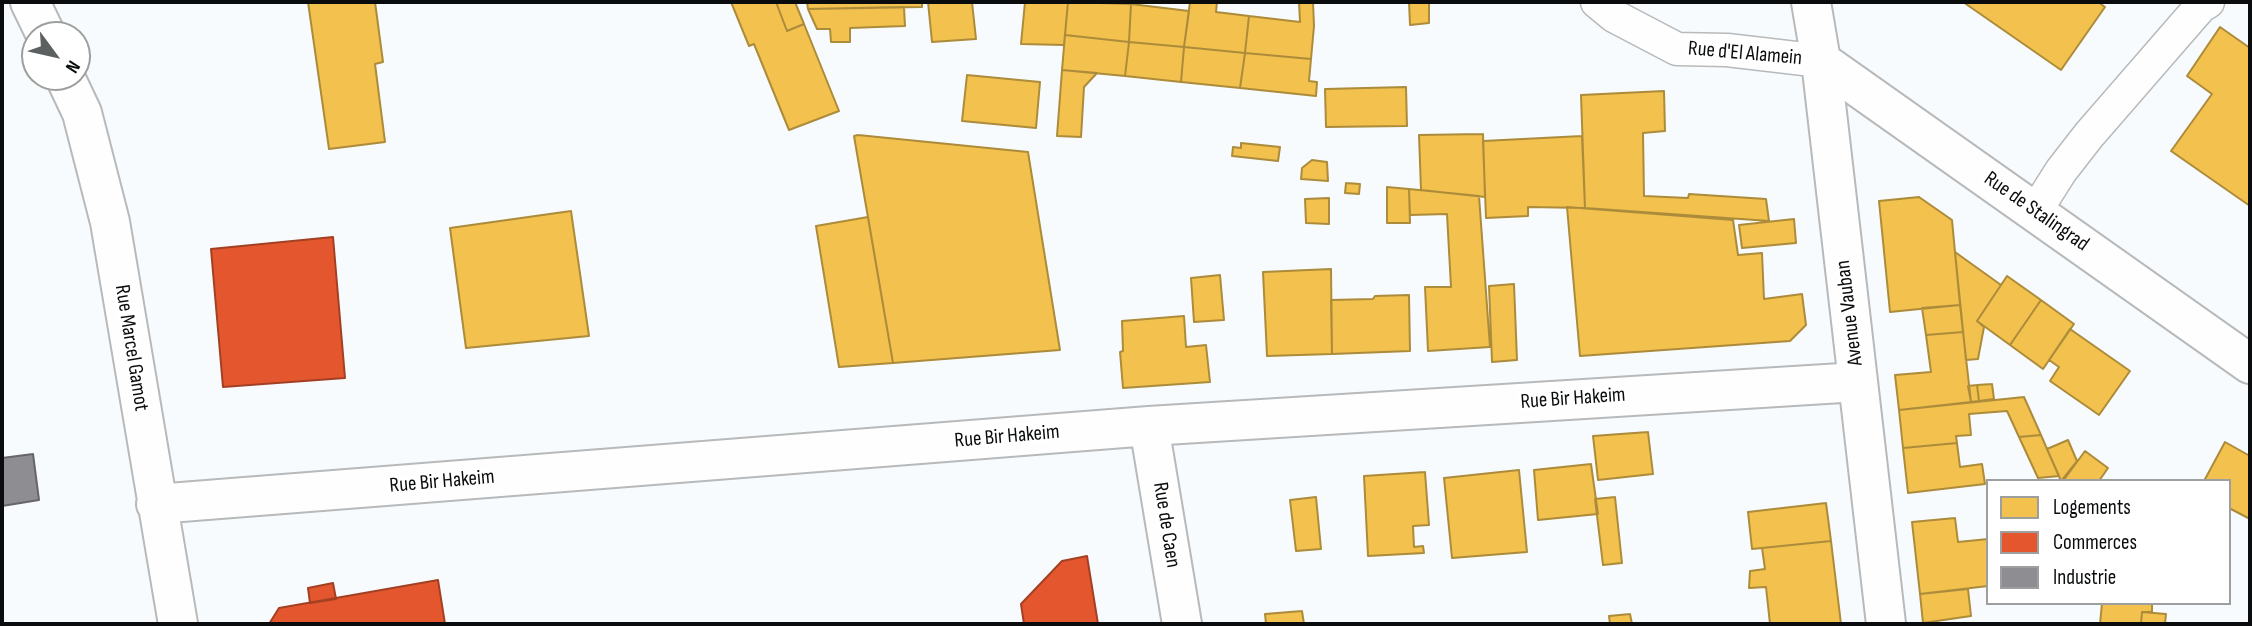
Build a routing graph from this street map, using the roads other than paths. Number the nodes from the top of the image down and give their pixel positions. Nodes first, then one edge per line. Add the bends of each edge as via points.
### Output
1 (30, 2) edge
2 (1597, 2) edge
3 (1811, 2) edge
4 (2208, 2) edge
5 (39, 21) edge
6 (1821, 61) junction
7 (72, 91) edge
8 (2035, 212) junction
9 (2250, 364) edge
10 (1858, 382) junction
11 (1149, 426) junction
12 (156, 504) junction
13 (178, 624) edge
14 (1182, 624) edge
15 (1885, 624) edge

1 - 5 street
2 - 6 lane, Rue d'El Alamein via 1677,49
3 - 6 street, Avenue Vauban
4 - 8 lane via 2089,135
6 - 8 street, Rue de Stalingrad
6 - 10 street, Avenue Vauban
7 - 12 street, Rue Marcel Gamot via 82,113 110,222
8 - 9 street, Rue de Stalingrad
10 - 11 street, Rue Bir Hakeim
10 - 15 street, Avenue Vauban
11 - 12 street, Rue Bir Hakeim
11 - 14 street, Rue de Caen
12 - 13 street, Rue Marcel Gamot

